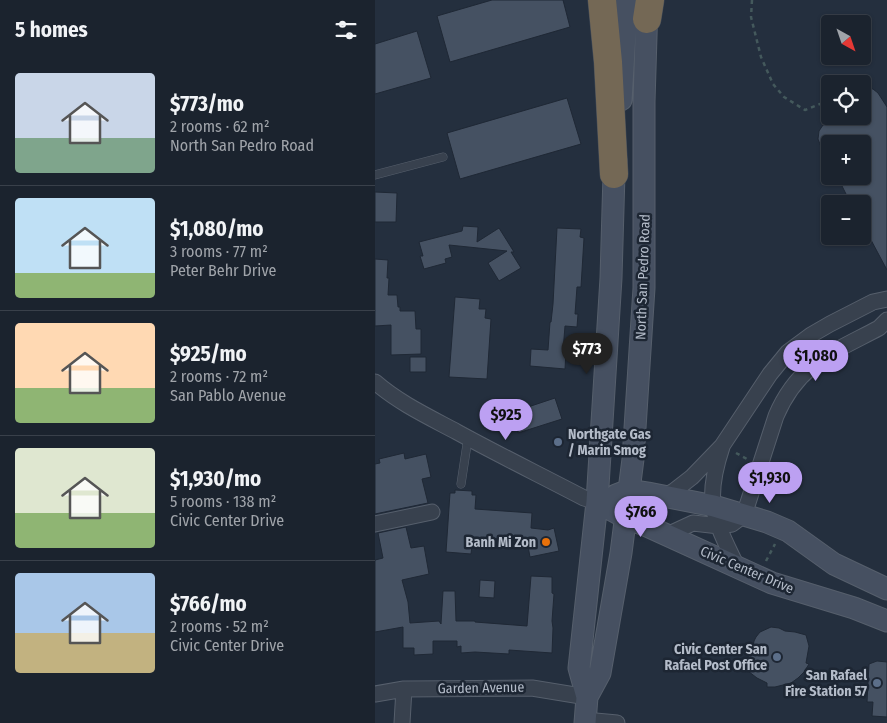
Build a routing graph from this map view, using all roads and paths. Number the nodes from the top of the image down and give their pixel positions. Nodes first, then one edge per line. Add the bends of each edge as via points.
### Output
1 (602, 0) edge
2 (627, 0) edge
3 (752, 0) edge
4 (648, 6) edge
5 (821, 104) edge
6 (443, 157) dead end
7 (614, 174) junction
8 (375, 175) edge
9 (887, 298) edge
10 (887, 320) edge
11 (375, 382) edge
12 (468, 438) junction
13 (726, 448) junction
14 (748, 460) dead end
15 (461, 484) dead end
16 (629, 490) junction
17 (665, 496) junction
18 (597, 502) junction
19 (432, 512) dead end
20 (744, 515) junction
21 (716, 516) junction
22 (626, 518) junction
23 (375, 524) edge
24 (667, 535) junction
25 (778, 538) dead end
26 (763, 566) dead end
27 (737, 567) junction
28 (887, 589) edge
29 (887, 621) edge
30 (404, 689) junction
31 (375, 694) edge
32 (587, 697) junction
33 (585, 722) edge
34 (401, 723) edge
35 (617, 723) edge

1 - 7 highway
2 - 7 main road, North San Pedro Road
3 - 5 path via 751,17 761,57 773,84 784,97 805,110
4 - 16 main road, North San Pedro Road via 644,102 644,288
6 - 8 lane
7 - 18 main road, North San Pedro Road
9 - 13 street via 830,324 788,352 770,374
10 - 20 street via 879,328 816,363 789,391 776,416
11 - 12 street via 406,404
12 - 15 lane
12 - 18 street
13 - 14 path
13 - 17 street
13 - 21 street via 718,462 713,487
16 - 17 main road
16 - 18 main road
16 - 22 main road, North San Pedro Road
17 - 21 main road
18 - 22 main road, Civic Center Drive
18 - 32 main road, North San Pedro Road via 579,668
19 - 23 street
20 - 21 main road
20 - 28 main road via 783,529 834,564
21 - 24 street
21 - 27 street
22 - 24 main road, Civic Center Drive
22 - 32 main road, North San Pedro Road via 600,673
24 - 27 main road, Civic Center Drive
25 - 26 path
27 - 29 main road, Civic Center Drive via 780,586
30 - 31 street, Garden Avenue
30 - 32 street, Garden Avenue via 532,688
30 - 34 street
32 - 33 main road, North San Pedro Road
33 - 35 street

